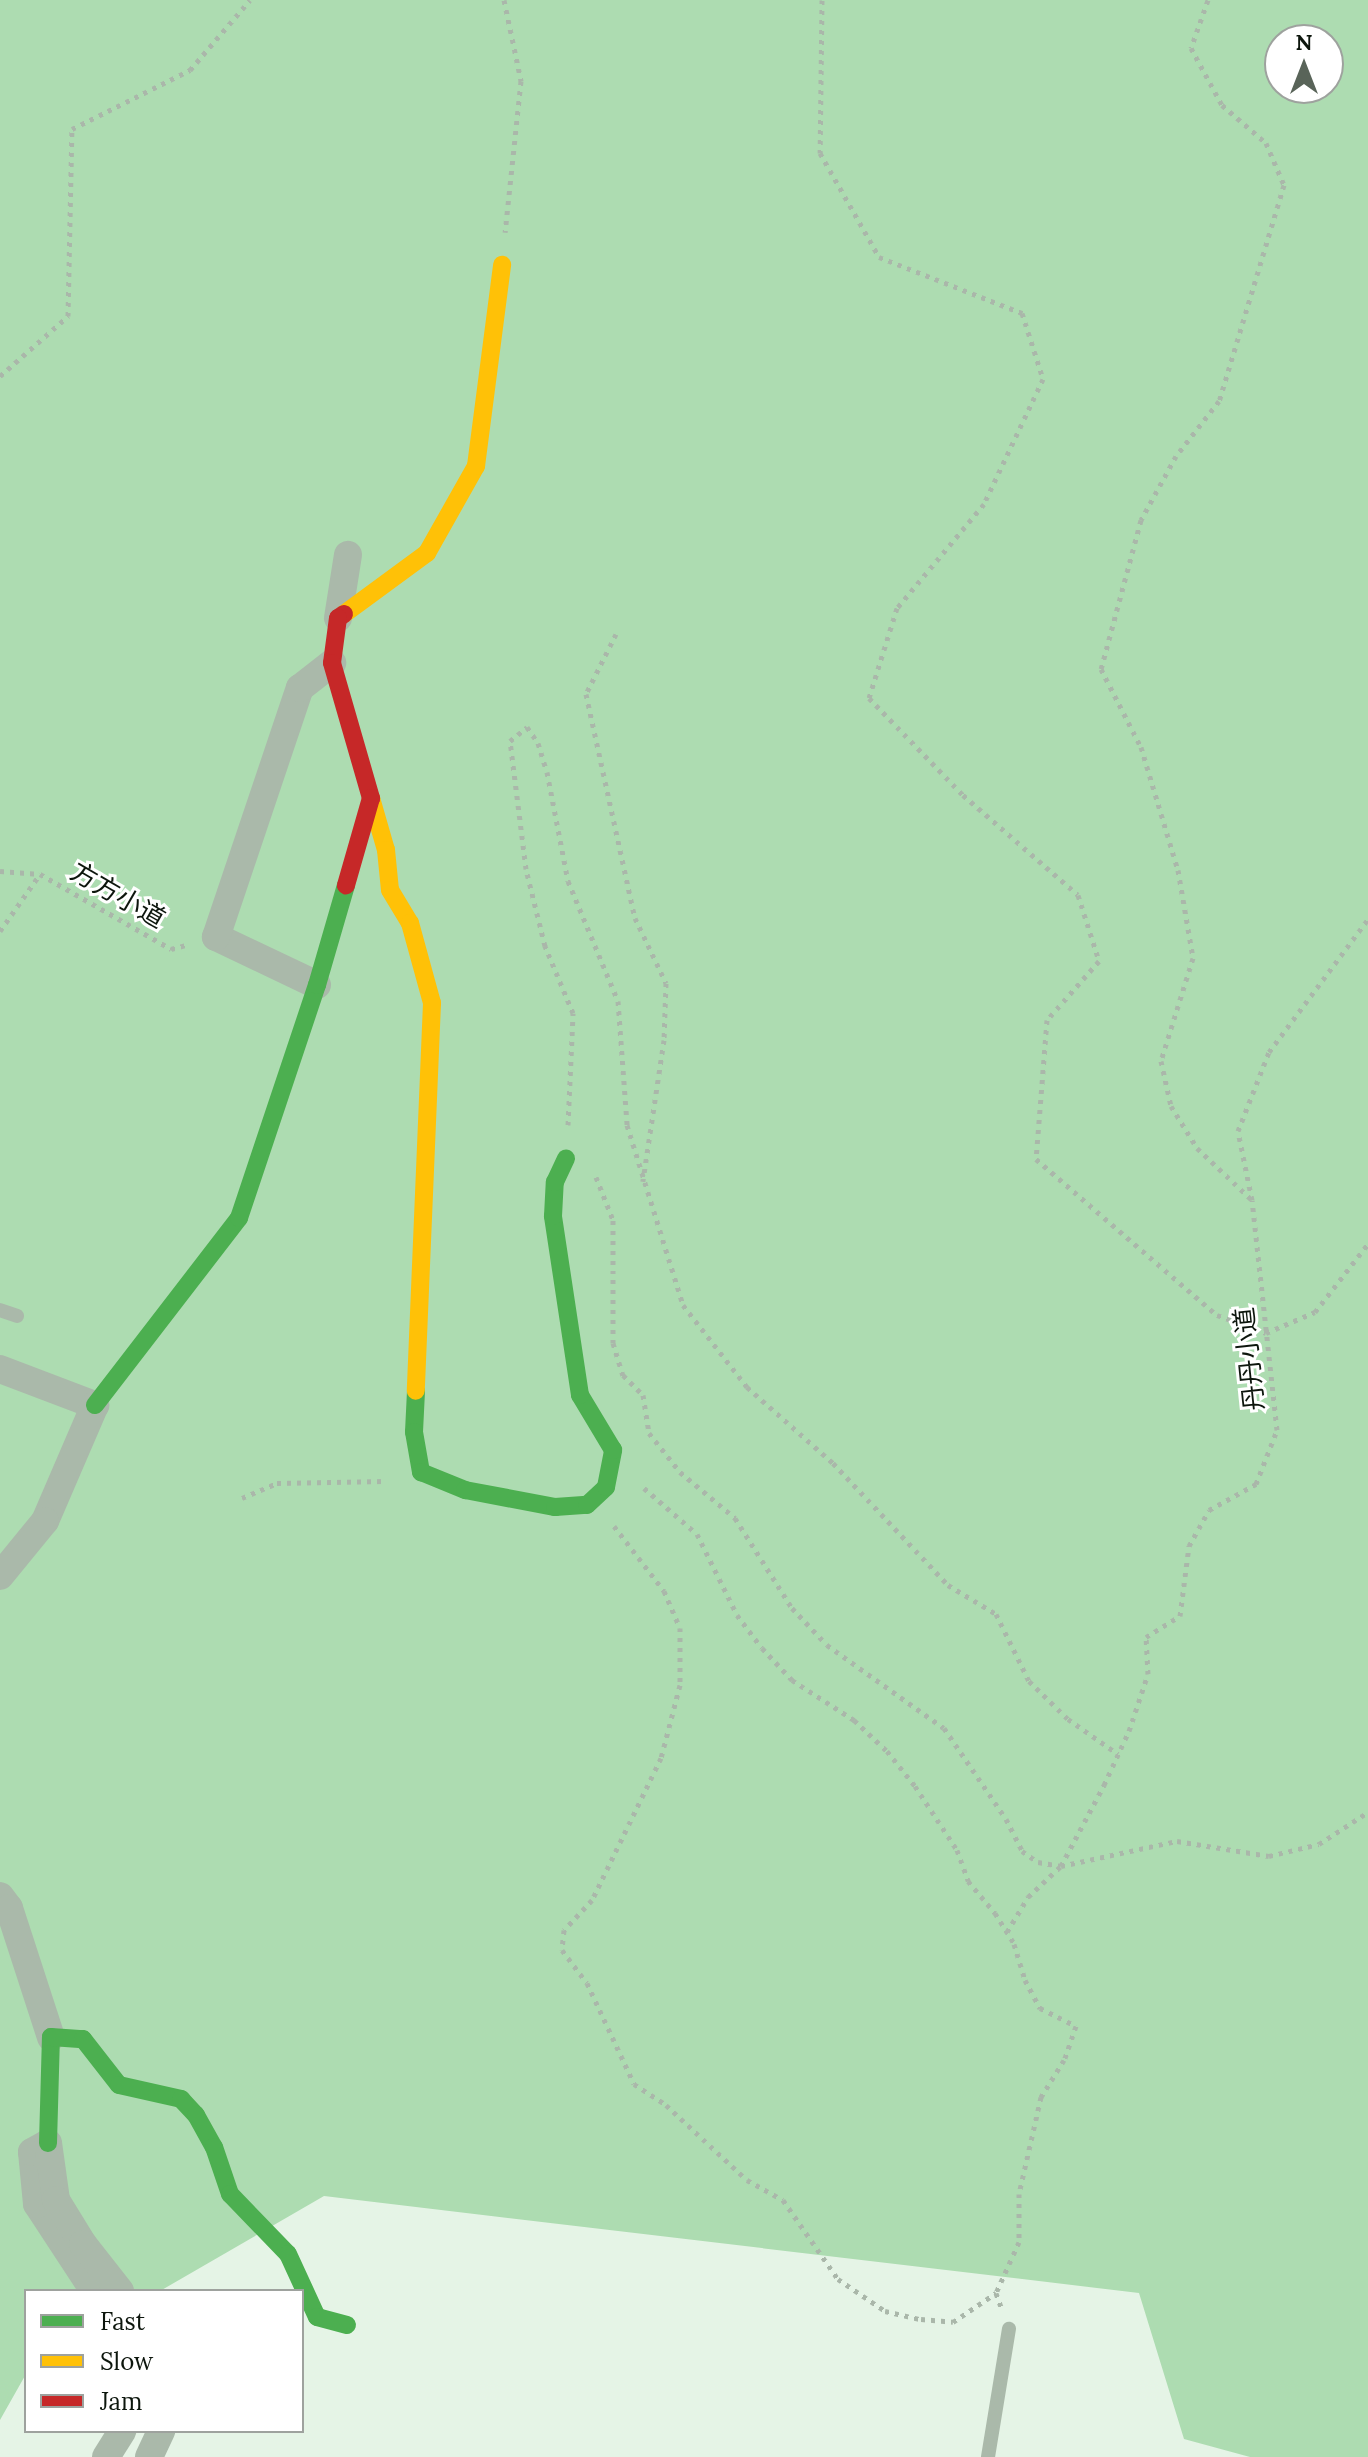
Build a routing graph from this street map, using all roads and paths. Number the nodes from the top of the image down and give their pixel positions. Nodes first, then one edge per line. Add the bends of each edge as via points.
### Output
1 (250, 0) edge
2 (504, 0) edge
3 (822, 0) edge
4 (1208, 0) edge
5 (502, 265) joint
6 (0, 376) edge
7 (348, 555) dead end
8 (338, 618) junction
9 (616, 634) dead end
10 (332, 663) junction
11 (371, 798) junction
12 (0, 871) edge
13 (40, 874) junction
14 (1368, 919) edge
15 (0, 931) edge
16 (216, 937) junction
17 (317, 985) junction
18 (566, 1158) junction
19 (643, 1182) junction
20 (1252, 1200) junction
21 (1368, 1244) edge
22 (0, 1310) edge
23 (17, 1316) dead end
24 (1266, 1333) junction
25 (0, 1369) edge
26 (623, 1375) junction
27 (622, 1389) dead end
28 (95, 1405) junction
29 (613, 1450) junction
30 (421, 1472) junction
31 (597, 1496) junction
32 (242, 1498) dead end
33 (0, 1576) edge
34 (1118, 1754) junction
35 (1368, 1812) edge
36 (1061, 1866) junction
37 (0, 1896) edge
38 (1007, 1932) junction
39 (51, 2037) junction
40 (48, 2143) junction
41 (93, 2289) edge
42 (118, 2289) edge
43 (996, 2293) junction
44 (347, 2325) dead end
45 (1009, 2329) joint
46 (121, 2433) edge
47 (160, 2433) edge
48 (106, 2457) edge
49 (149, 2457) edge
50 (988, 2457) edge

1 - 6 path via 190,70 72,129 68,316
2 - 5 path via 521,81
3 - 24 path via 820,153 879,257 1022,313 1043,379 984,504 897,608 869,698 963,795 1078,895 1099,961 1047,1020 1036,1159 1217,1315
4 - 20 path via 1191,48 1222,105 1266,143 1284,185 1219,401 1176,456 1141,520 1101,669 1141,747 1178,870 1193,958 1161,1061 1171,1106 1197,1148
5 - 8 street via 476,466 427,553
7 - 8 street
8 - 10 street
9 - 19 path via 586,694 635,918 666,983 664,1040
10 - 11 street
10 - 16 street via 300,688
11 - 17 street
11 - 30 street via 386,850 390,890 410,923 432,1003 414,1432
12 - 13 path, 方方小道
13 - 15 path
13 - 16 path, 方方小道 via 171,949
14 - 20 path, 丹丹小道 via 1269,1052 1238,1131
16 - 17 street
17 - 28 street via 239,1218
18 - 19 path via 573,1013 545,946 526,869 510,741 527,727 547,772 568,881 618,1001 627,1125
18 - 26 path via 589,1167 613,1220 613,1343
18 - 29 street via 555,1182 553,1216 580,1395
19 - 34 path via 683,1305 747,1387 833,1463 948,1585 996,1614 1029,1681 1068,1719
20 - 24 path, 丹丹小道
21 - 24 path via 1315,1312
22 - 23 lane
24 - 34 path, 丹丹小道 via 1277,1430 1256,1484 1209,1510 1189,1546 1180,1616 1146,1637 1148,1674
25 - 28 street
26 - 27 path
26 - 36 path via 643,1395 649,1433 680,1472 735,1518 792,1608 827,1645 944,1728 1022,1851 1038,1862
28 - 33 street via 45,1521
29 - 31 street via 606,1487
29 - 38 path via 648,1492 697,1534 737,1615 762,1648 792,1680 854,1720 887,1751 937,1816 968,1881
30 - 31 street via 465,1490 526,1503 587,1505
30 - 32 path via 384,1482 277,1483
31 - 43 path via 664,1591 680,1628 680,1685 661,1758 592,1900 564,1930 562,1950 587,1983 634,2084 666,2105 747,2180 783,2200 838,2279 885,2311 953,2322
34 - 36 path, 丹丹小道
35 - 36 path via 1319,1844 1269,1856 1177,1841
36 - 38 path, 丹丹小道 via 1028,1897
37 - 39 street via 9,1908
38 - 43 path via 1040,2008 1076,2026 1064,2060 1041,2097 1019,2194 1019,2242
39 - 40 street
39 - 44 street via 83,2039 119,2085 181,2099 214,2147 230,2194 288,2254 317,2317
40 - 41 street via 32,2152 37,2204
40 - 42 street via 56,2200
43 - 45 path
45 - 50 lane
46 - 48 street
47 - 49 street

